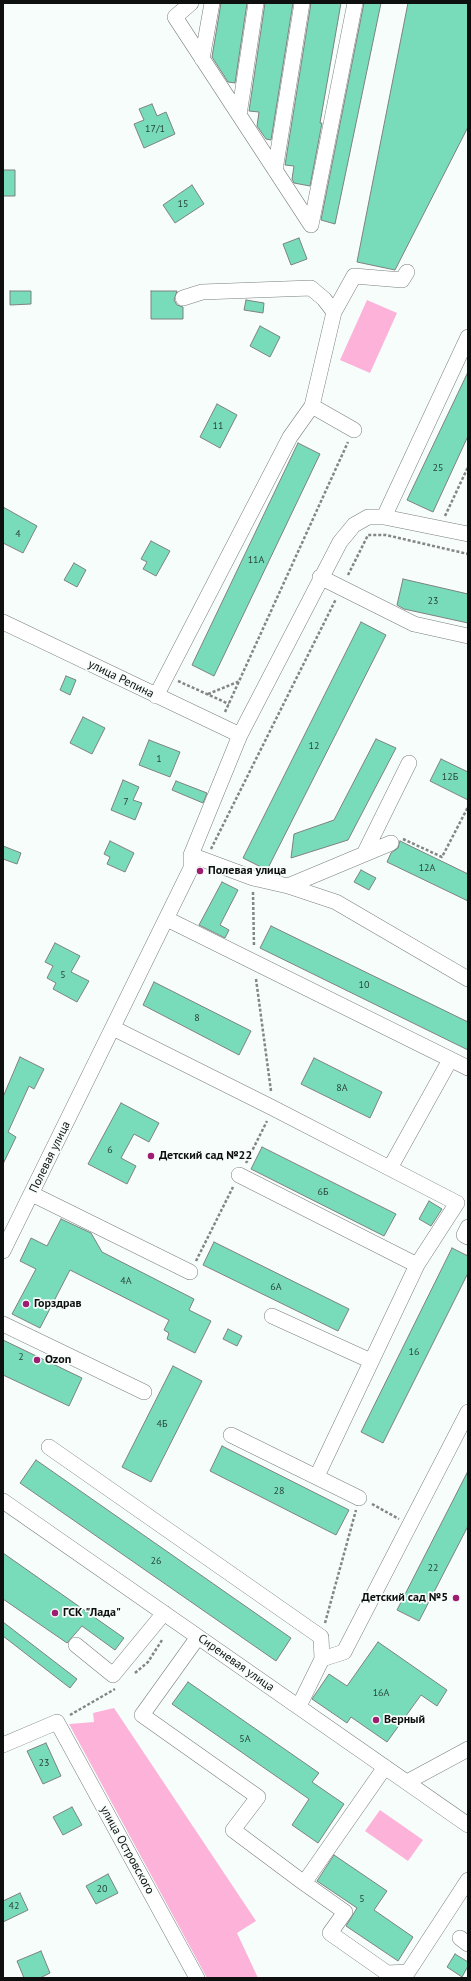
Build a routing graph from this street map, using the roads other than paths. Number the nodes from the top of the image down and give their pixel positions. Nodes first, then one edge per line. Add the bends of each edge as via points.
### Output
1 (191, 3) edge
2 (212, 3) edge
3 (256, 3) edge
4 (302, 3) edge
5 (356, 3) edge
6 (202, 59) junction
7 (239, 115) junction
8 (275, 170) junction
9 (407, 272) dead end
10 (183, 298) dead end
11 (334, 312) junction
12 (468, 337) edge
13 (312, 406) junction
14 (354, 430) road end
15 (384, 517) junction
16 (468, 534) edge
17 (320, 577) junction
18 (3, 622) edge
19 (468, 636) edge
20 (156, 696) junction
21 (240, 735) junction
22 (409, 763) dead end
23 (391, 843) road end
24 (364, 854) junction
25 (191, 855) junction
26 (288, 886) junction
27 (167, 919) junction
28 (468, 978) edge
29 (113, 1028) junction
30 (450, 1060) junction
31 (468, 1068) edge
32 (390, 1168) junction
33 (239, 1175) road end
34 (32, 1194) junction
35 (463, 1206) edge
36 (468, 1227) edge
37 (468, 1237) edge
38 (3, 1252) edge
39 (417, 1265) junction
40 (190, 1272) road end
41 (272, 1316) dead end
42 (3, 1324) edge
43 (371, 1361) junction
44 (144, 1392) dead end
45 (468, 1412) edge
46 (231, 1435) dead end
47 (49, 1447) dead end
48 (317, 1476) junction
49 (359, 1498) road end
50 (3, 1501) edge
51 (164, 1613) junction
52 (198, 1637) junction
53 (76, 1645) dead end
54 (322, 1659) junction
55 (299, 1706) junction
56 (3, 1745) edge
57 (468, 1749) edge
58 (385, 1767) junction
59 (407, 1782) junction
60 (468, 1826) edge
61 (468, 1880) edge
62 (304, 1883) junction
63 (197, 1978) edge

1 - 6 street via 175,17
2 - 6 street
3 - 7 street
4 - 8 street
5 - 8 street via 311,226
6 - 7 street
7 - 8 street
9 - 11 street via 402,280 354,276
10 - 11 street via 202,292 311,288
11 - 13 street
12 - 15 street
13 - 14 street
13 - 20 street via 290,437
15 - 16 street, Полевая улица
15 - 17 street, Полевая улица via 368,517 354,525 340,542
17 - 19 street via 414,624
17 - 21 street, Полевая улица
18 - 20 street, улица Репина
20 - 21 street, улица Репина
21 - 25 street, Полевая улица
22 - 24 street
23 - 24 street
24 - 26 street
25 - 26 street via 253,878
25 - 27 street, Полевая улица via 191,868
26 - 28 street via 336,902
27 - 29 street, Полевая улица
27 - 30 street
29 - 32 street
29 - 34 street, Полевая улица
30 - 31 street
30 - 32 street
32 - 35 street
33 - 39 street
34 - 38 street, Полевая улица
34 - 40 street
35 - 39 street
36 - 37 street via 464,1235
39 - 43 street
41 - 43 street
42 - 44 street
43 - 48 street
45 - 54 street via 344,1652
46 - 48 street
47 - 54 street via 321,1637
48 - 49 street
50 - 51 street, Сиреневая улица
51 - 52 street, Сиреневая улица
51 - 53 street via 113,1675
52 - 55 street, Сиреневая улица
52 - 62 street via 142,1715 258,1796 233,1830
54 - 55 street
55 - 58 street, Сиреневая улица
56 - 63 street, улица Островского via 57,1722
57 - 59 street
58 - 59 street, Сиреневая улица
58 - 62 street
59 - 60 street, Сиреневая улица
61 - 62 street via 408,1972 387,1973 330,1933 345,1912

